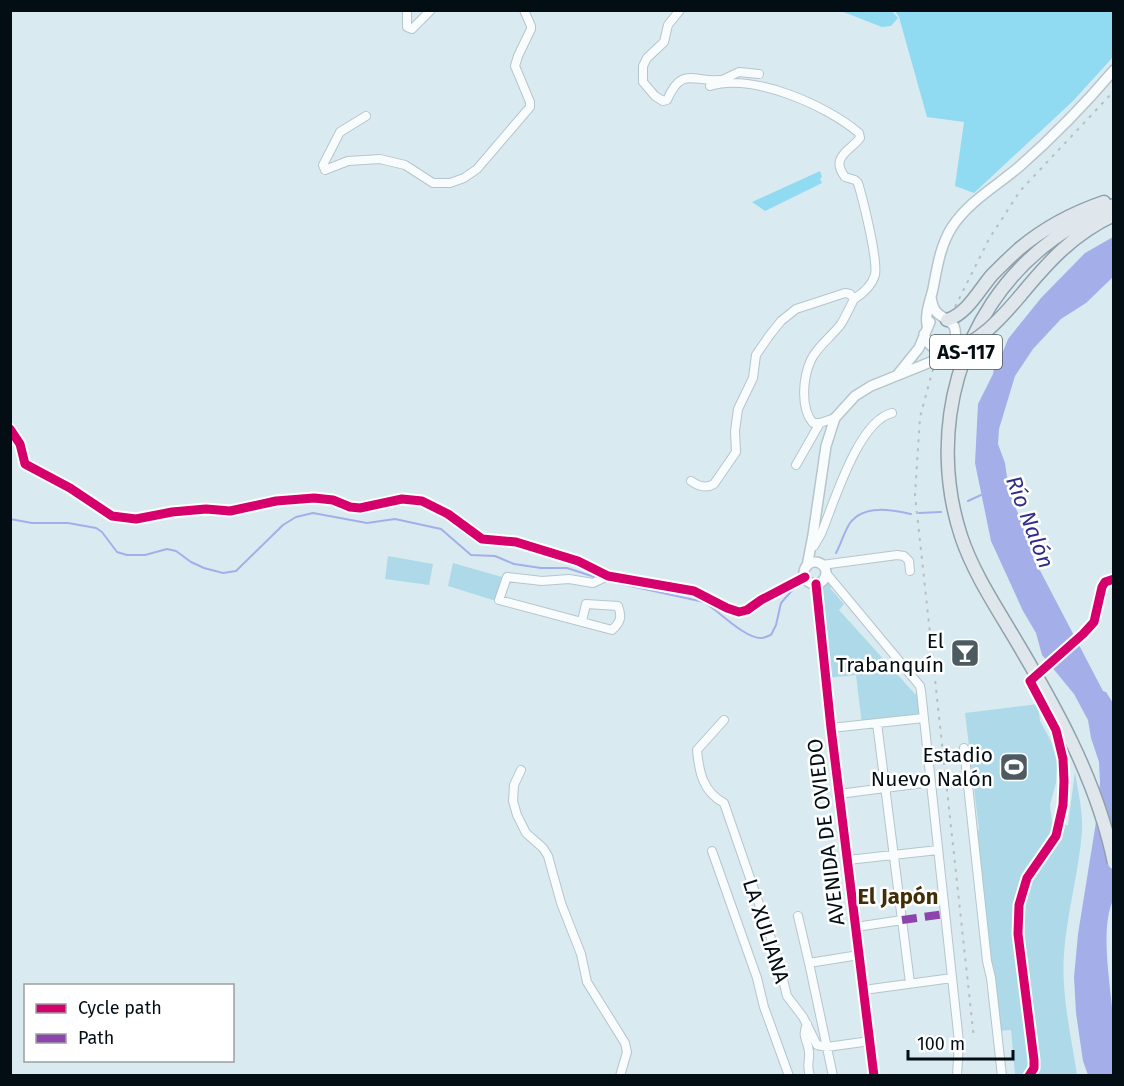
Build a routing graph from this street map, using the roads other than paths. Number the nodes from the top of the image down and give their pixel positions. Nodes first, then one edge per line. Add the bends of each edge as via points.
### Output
1 (407, 10) edge
2 (431, 10) edge
3 (524, 10) edge
4 (680, 10) edge
5 (1113, 70) edge
6 (759, 74) dead end
7 (720, 82) junction
8 (710, 86) dead end
9 (366, 116) dead end
10 (1113, 199) edge
11 (1113, 205) edge
12 (1113, 215) edge
13 (931, 297) junction
14 (854, 299) junction
15 (945, 319) junction
16 (926, 330) junction
17 (950, 350) junction
18 (897, 375) junction
19 (892, 412) dead end
20 (835, 418) junction
21 (820, 423) junction
22 (10, 429) edge
23 (796, 465) dead end
24 (691, 481) dead end
25 (813, 535) junction
26 (814, 546) junction
27 (910, 571) dead end
28 (818, 572) junction
29 (607, 576) junction
30 (805, 577) joint
31 (1112, 579) edge
32 (582, 621) junction
33 (924, 718) junction
34 (724, 720) dead end
35 (877, 723) junction
36 (831, 728) junction
37 (964, 748) dead end
38 (520, 770) dead end
39 (931, 782) junction
40 (885, 788) junction
41 (839, 794) junction
42 (938, 850) junction
43 (712, 851) dead end
44 (893, 855) junction
45 (848, 860) junction
46 (1113, 863) edge
47 (798, 916) dead end
48 (902, 920) junction
49 (856, 927) junction
50 (859, 955) junction
51 (809, 963) junction
52 (952, 978) junction
53 (910, 983) junction
54 (864, 990) junction
55 (807, 1024) junction
56 (870, 1041) junction
57 (826, 1047) junction
58 (620, 1076) edge
59 (789, 1076) edge
60 (810, 1076) edge
61 (833, 1076) edge
62 (874, 1076) edge
63 (957, 1076) edge
64 (1002, 1076) edge
65 (1029, 1076) edge

1 - 2 street via 407,27 412,29
3 - 9 street via 531,26 515,66 530,107 471,174 437,184 405,165 380,159 348,160 325,170 323,165 340,132
4 - 7 street via 668,25 663,45 645,61 643,82 666,101 674,86 686,78
5 - 13 street via 1020,166 976,200 952,227
6 - 7 street via 741,72
7 - 8 street
7 - 14 street via 745,82 792,95 859,133 861,138 841,156 839,165 845,177 855,180 860,189 875,270 870,284
10 - 15 main road, AS-117 via 1076,212 1042,232 993,274 962,312
11 - 46 main road, AS-117, bridge via 1045,245 991,304 965,354 947,434 954,510 970,560 1043,685 1080,761 1109,839
12 - 17 main road, AS-117, bridge via 1058,252 991,329 965,346
13 - 15 street via 933,308
13 - 16 street
14 - 21 street via 842,322 812,358 808,370 807,416 813,423
14 - 24 street via 845,293 828,298 796,309 781,321 756,355 753,378 738,409 736,452 710,487
15 - 16 street via 936,319
15 - 17 street via 956,330
16 - 17 street via 929,345
16 - 18 street via 919,348
17 - 18 street
18 - 20 street via 855,396
19 - 26 street via 878,419 864,434
20 - 21 street
20 - 25 street via 826,446
21 - 23 street
22 - 29 street via 20,444 24,464 112,516 136,519 206,509 230,511 314,498 360,508 402,499 422,501 482,539 516,542 578,561
25 - 26 street
25 - 28 street
26 - 28 street
27 - 28 street via 909,561 897,555
28 - 30 street
28 - 33 street via 834,584 920,686
28 - 36 street, AVENIDA DE OVIEDO
29 - 30 street via 694,591 739,612
29 - 32 street via 593,583 507,577 499,600
31 - 65 street via 1102,587 1094,622 1030,681 1056,730 1064,781 1056,836 1027,878 1019,905 1018,934 1034,1060
32 - 32 street via 586,604 618,606 621,614 619,624 612,630
33 - 35 street
33 - 39 street
34 - 55 street, LA XULIANA via 697,750 699,770 706,789 724,803 787,996
35 - 36 street
35 - 40 street
36 - 41 street, AVENIDA DE OVIEDO
37 - 64 street
38 - 58 street via 514,785 517,815 526,833 548,856 587,982 625,1043 627,1052
39 - 40 street
39 - 42 street
40 - 41 street
40 - 44 street
41 - 45 street, AVENIDA DE OVIEDO
42 - 44 street
42 - 52 street
43 - 59 street, LA XULIANA
44 - 45 street
44 - 48 street
45 - 49 street, AVENIDA DE OVIEDO
47 - 51 street
48 - 49 street
48 - 53 street
49 - 50 street, AVENIDA DE OVIEDO
50 - 51 street
50 - 54 street, AVENIDA DE OVIEDO
51 - 57 street
52 - 53 street
52 - 63 street via 959,1042
53 - 54 street
54 - 56 street, AVENIDA DE OVIEDO
55 - 57 street, LA XULIANA via 817,1045
55 - 60 street via 803,1034
56 - 57 street
56 - 62 street, AVENIDA DE OVIEDO
57 - 61 street

